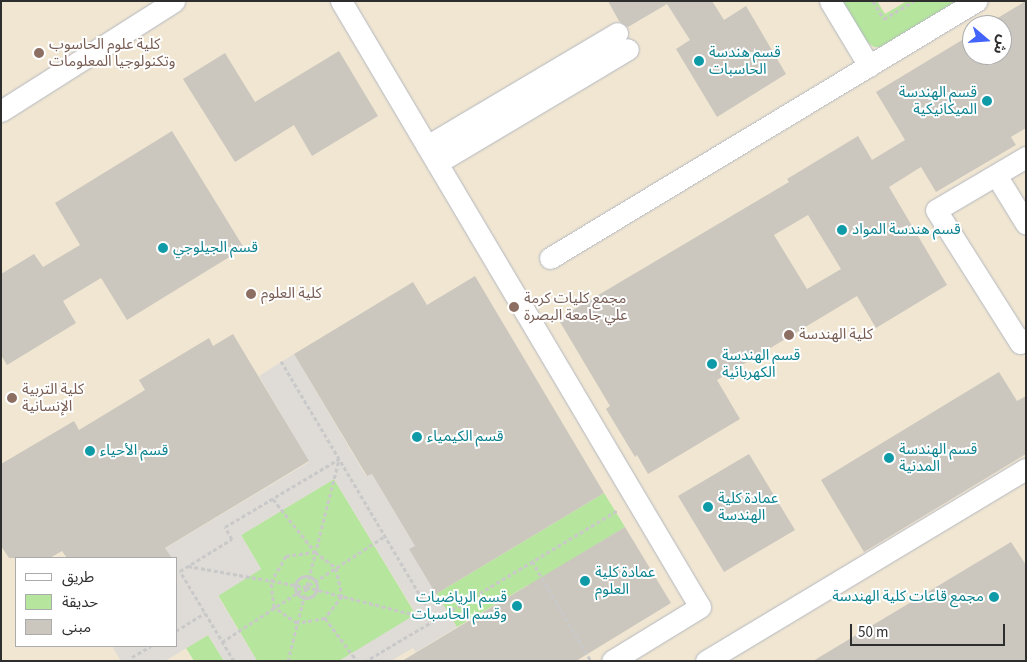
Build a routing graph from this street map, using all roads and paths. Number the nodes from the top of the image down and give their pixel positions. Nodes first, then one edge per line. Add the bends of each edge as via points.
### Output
1 (174, 1) edge
2 (341, 1) edge
3 (830, 1) edge
4 (873, 1) edge
5 (914, 1) edge
6 (976, 1) edge
7 (622, 41) dead end
8 (869, 66) junction
9 (1, 111) edge
10 (432, 154) junction
11 (1026, 157) edge
12 (996, 175) junction
13 (1026, 224) edge
14 (550, 258) dead end
15 (1026, 340) edge
16 (281, 361) dead end
17 (339, 459) junction
18 (1026, 469) edge
19 (273, 499) junction
20 (636, 499) junction
21 (386, 536) junction
22 (315, 552) junction
23 (532, 561) junction
24 (188, 566) junction
25 (336, 568) junction
26 (309, 576) junction
27 (315, 581) junction
28 (271, 582) junction
29 (295, 586) junction
30 (306, 587) junction
31 (316, 591) junction
32 (297, 593) junction
33 (342, 596) junction
34 (304, 597) junction
35 (274, 607) junction
36 (205, 613) junction
37 (324, 618) junction
38 (435, 620) junction
39 (297, 623) junction
40 (178, 630) edge
41 (222, 642) junction
42 (149, 647) edge
43 (132, 657) dead end
44 (234, 661) edge
45 (288, 661) edge
46 (357, 661) edge
47 (366, 661) edge
48 (591, 661) edge
49 (612, 661) edge
50 (706, 661) edge

1 - 9 street
2 - 10 street
3 - 8 street
4 - 5 path via 884,19
6 - 8 street
7 - 10 street
8 - 14 street
10 - 20 street
11 - 12 street
12 - 13 street
12 - 15 street via 936,210 1020,343
16 - 17 path
17 - 19 path
17 - 21 path
17 - 22 path
18 - 50 street
19 - 22 path
19 - 24 path via 225,527 232,539
20 - 23 path
20 - 49 street via 700,607
21 - 25 path
21 - 38 path
22 - 25 path
22 - 26 path
22 - 28 path via 286,556
23 - 38 path
23 - 48 path
24 - 28 path
24 - 36 path via 180,570
25 - 27 path
25 - 33 path
26 - 27 path
26 - 29 path via 300,578
26 - 30 path
27 - 30 path
27 - 31 path
28 - 29 path
28 - 35 path
29 - 30 path
29 - 32 path
30 - 31 path
30 - 32 path
30 - 34 path
31 - 33 path
31 - 34 path
32 - 34 path
32 - 35 path
33 - 37 path
33 - 38 path
34 - 39 path
35 - 39 path
35 - 41 path
36 - 40 path
36 - 41 path
37 - 39 path
37 - 46 path
38 - 47 path
39 - 45 path
41 - 44 path
42 - 43 path

